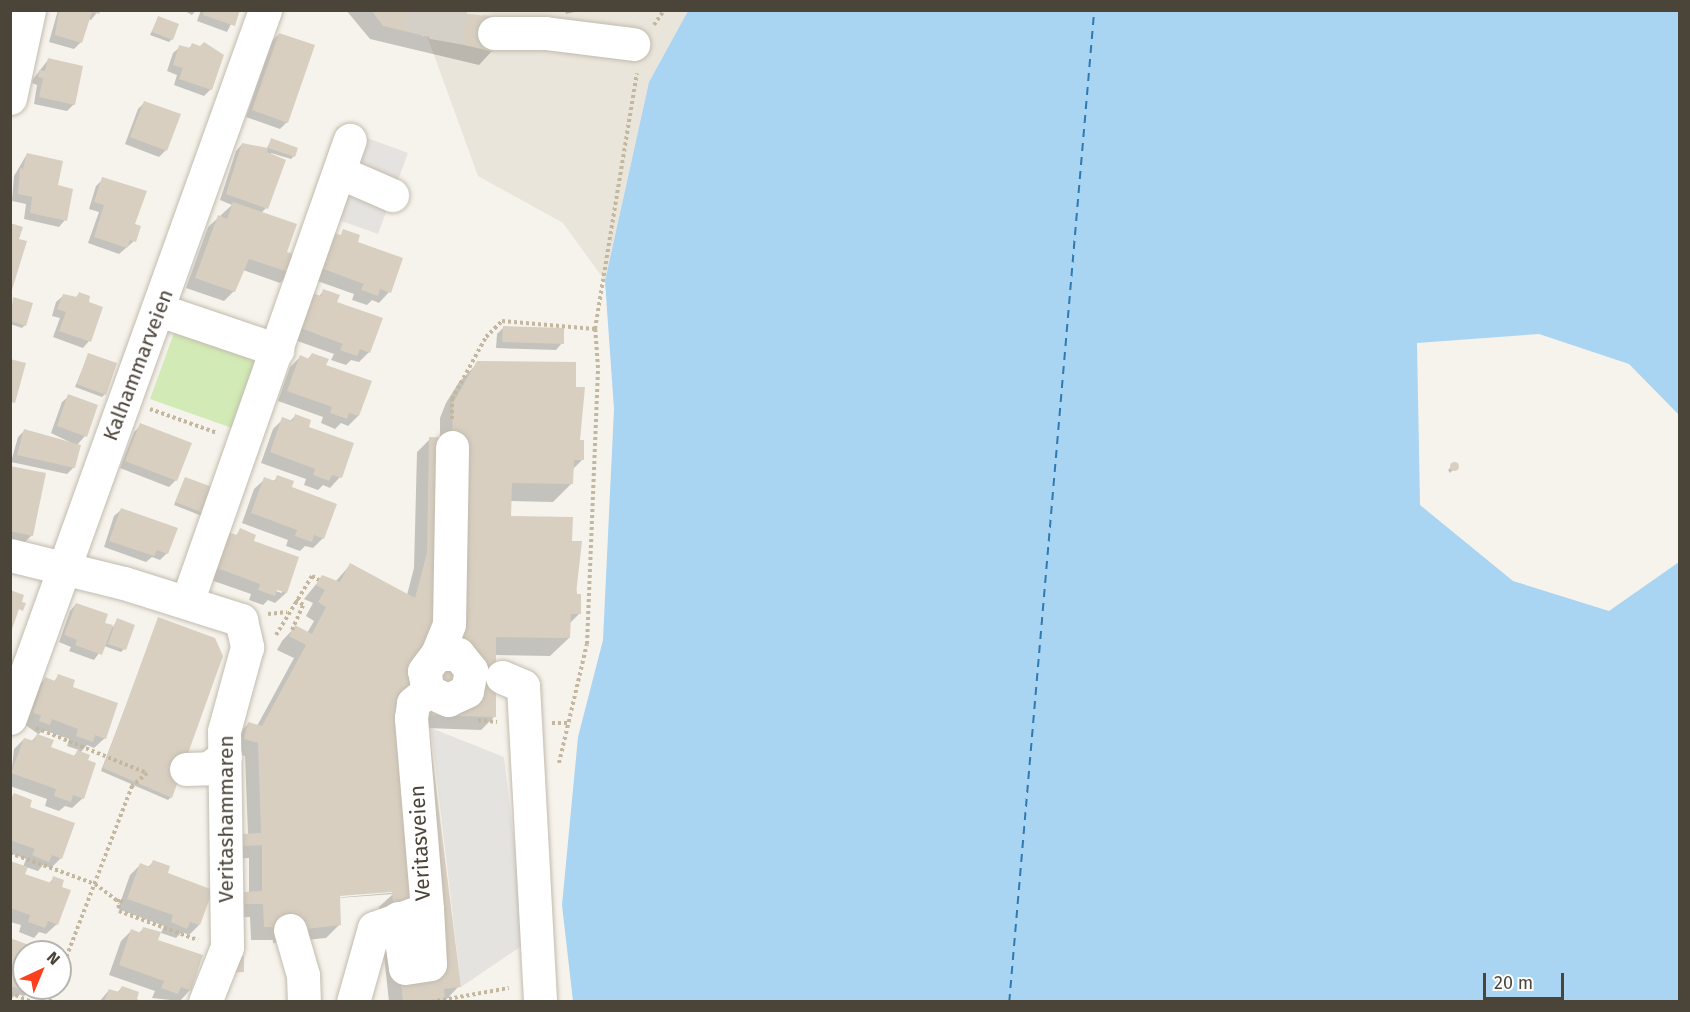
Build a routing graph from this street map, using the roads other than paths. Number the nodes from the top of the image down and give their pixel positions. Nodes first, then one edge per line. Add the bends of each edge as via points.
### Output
1 (28, 10) edge
2 (265, 10) edge
3 (543, 22) edge
4 (495, 33) tunnel mouth
5 (633, 44) road end
6 (10, 98) edge
7 (350, 140) dead end
8 (334, 187) junction
9 (392, 195) dead end
10 (159, 309) junction
11 (277, 350) junction
12 (453, 447) road end
13 (10, 555) edge
14 (64, 567) junction
15 (187, 602) junction
16 (502, 677) dead end
17 (11, 718) edge
18 (225, 756) junction
19 (186, 770) dead end
20 (290, 930) dead end
21 (206, 1002) edge
22 (304, 1002) edge
23 (353, 1002) edge
24 (540, 1002) edge

1 - 6 street
2 - 10 street, Kalhammarveien
3 - 4 street
3 - 5 street
7 - 8 street
8 - 9 street
8 - 11 street
10 - 11 street
10 - 14 street, Kalhammarveien
11 - 15 street
12 - 23 street, Veritasveien via 449,624 424,670 428,691 413,703 411,718 413,914 374,928
13 - 14 street, Veritashammaren
14 - 15 street, Veritashammaren
14 - 17 street, Kalhammarveien
15 - 18 street, Veritashammaren via 241,620 247,647 224,731
16 - 24 street via 523,686
18 - 19 street via 209,768
18 - 21 street, Veritashammaren via 228,947
20 - 22 street via 303,975

